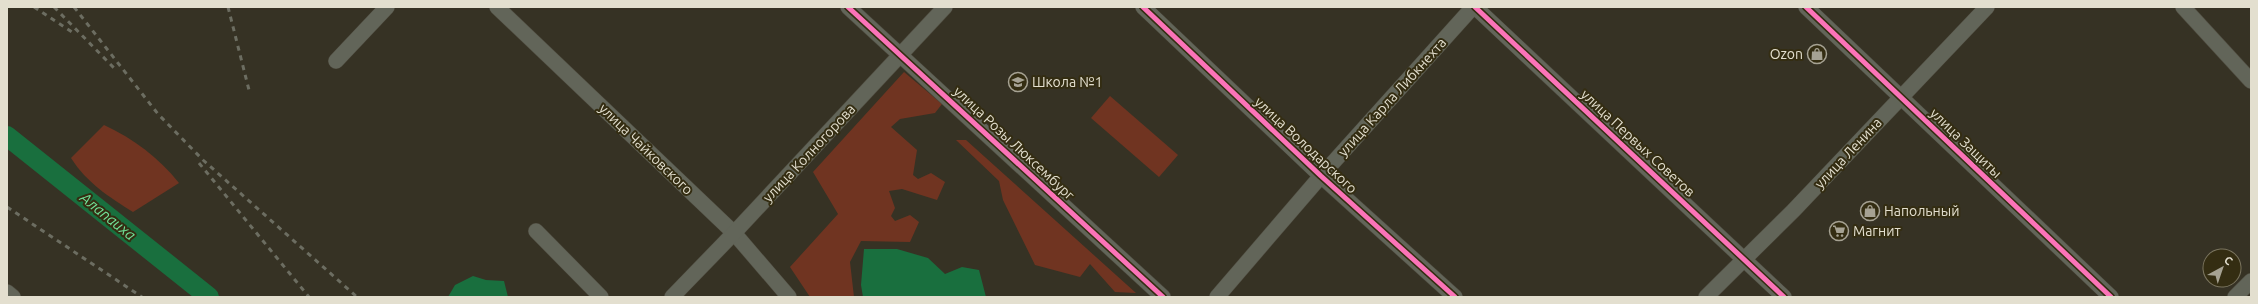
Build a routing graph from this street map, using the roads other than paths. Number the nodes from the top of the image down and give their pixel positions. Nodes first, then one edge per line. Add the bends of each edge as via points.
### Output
1 (387, 7) edge
2 (497, 7) edge
3 (848, 7) edge
4 (945, 7) edge
5 (1143, 7) edge
6 (1474, 7) edge
7 (1806, 7) edge
8 (1987, 7) edge
9 (2183, 7) edge
10 (899, 56) junction
11 (336, 61) dead end
12 (2251, 81) edge
13 (1901, 97) junction
14 (1321, 176) junction
15 (536, 231) dead end
16 (734, 234) junction
17 (1744, 259) junction
18 (2251, 281) edge
19 (7, 292) edge
20 (13, 297) edge
21 (601, 297) edge
22 (672, 297) edge
23 (789, 297) edge
24 (1163, 297) edge
25 (1217, 297) edge
26 (1455, 297) edge
27 (1706, 297) edge
28 (1784, 297) edge
29 (2110, 297) edge
30 (2235, 297) edge

1 - 11 street
2 - 16 street, улица Чайковского
3 - 10 street, улица Розы Люксембург
4 - 10 street, улица Колногорова
5 - 14 street, улица Володарского
6 - 14 street, улица Карла Либкнехта
6 - 17 street, улица Первых Советов
7 - 13 street, улица Защиты
8 - 13 street, улица Ленина
9 - 12 street
10 - 16 street, улица Колногорова
10 - 24 street, улица Розы Люксембург
13 - 17 street, улица Ленина
13 - 29 street, улица Защиты
14 - 25 street, улица Карла Либкнехта
14 - 26 street, улица Володарского
15 - 21 street
16 - 22 street, улица Колногорова
16 - 23 street, улица Чайковского
17 - 27 street, улица Ленина
17 - 28 street, улица Первых Советов
18 - 30 street
19 - 20 street

